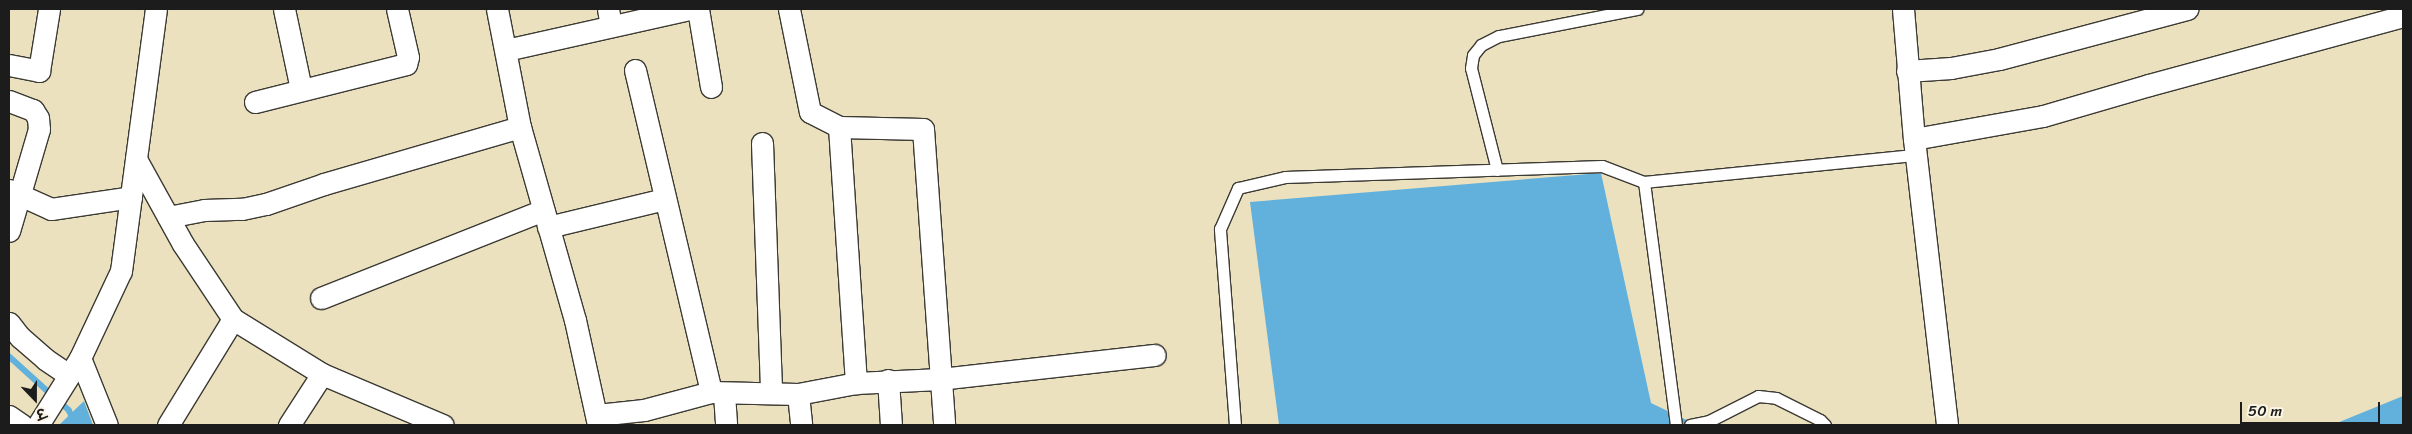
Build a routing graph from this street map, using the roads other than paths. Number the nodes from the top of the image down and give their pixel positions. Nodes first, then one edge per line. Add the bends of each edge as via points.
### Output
1 (48, 9) edge
2 (156, 9) edge
3 (284, 9) edge
4 (397, 9) edge
5 (497, 9) edge
6 (689, 9) edge
7 (698, 9) edge
8 (789, 9) edge
9 (1637, 9) edge
10 (1903, 9) edge
11 (2187, 9) edge
12 (2403, 16) edge
13 (610, 18) edge
14 (506, 50) junction
15 (9, 65) edge
16 (635, 70) dead end
17 (1907, 70) junction
18 (711, 87) dead end
19 (301, 89) junction
20 (9, 100) edge
21 (255, 102) dead end
22 (520, 127) junction
23 (839, 127) junction
24 (762, 143) dead end
25 (1915, 147) junction
26 (136, 159) junction
27 (1497, 170) junction
28 (1644, 182) junction
29 (15, 192) edge
30 (131, 197) junction
31 (665, 199) junction
32 (168, 217) junction
33 (545, 219) junction
34 (9, 231) edge
35 (322, 298) dead end
36 (233, 319) junction
37 (9, 323) edge
38 (1155, 354) dead end
39 (71, 372) junction
40 (322, 374) junction
41 (940, 379) junction
42 (888, 380) junction
43 (856, 382) junction
44 (718, 393) junction
45 (771, 393) junction
46 (798, 394) junction
47 (9, 416) edge
48 (645, 418) edge
49 (597, 420) edge
50 (40, 421) edge
51 (22, 425) edge
52 (107, 425) edge
53 (168, 425) edge
54 (289, 425) edge
55 (443, 425) edge
56 (726, 425) edge
57 (801, 425) edge
58 (891, 425) edge
59 (944, 425) edge
60 (1234, 425) edge
61 (1676, 425) edge
62 (1690, 425) edge
63 (1825, 425) edge
64 (1947, 425) edge

1 - 15 street via 40,72
2 - 26 street
3 - 19 street
4 - 19 street via 408,57 406,64
5 - 14 street
6 - 13 street
7 - 18 street
8 - 23 street via 810,112
9 - 27 lane via 1499,36 1481,45 1473,55 1471,68
10 - 17 street
11 - 17 street via 1999,59 1951,68
12 - 25 street via 2043,116
13 - 14 street
14 - 22 street
16 - 31 street
17 - 25 street
19 - 21 street
20 - 29 street via 34,110 39,128
22 - 32 street via 266,204
22 - 33 street
23 - 41 street via 923,129
23 - 43 street
24 - 45 street
25 - 28 lane
25 - 64 street
26 - 30 street
26 - 32 street
27 - 28 lane via 1602,166
27 - 60 lane via 1285,177 1238,188 1220,229
28 - 61 lane
29 - 30 street via 51,209
29 - 34 street
30 - 39 street via 121,270
31 - 33 street
31 - 44 street
32 - 36 street
33 - 35 street
33 - 49 street via 575,320
36 - 40 street
36 - 53 street
37 - 39 street via 45,359
38 - 41 street
39 - 50 street
39 - 52 street
40 - 54 street
40 - 55 street
41 - 42 street
41 - 59 street
42 - 43 street
42 - 58 street
43 - 46 street
44 - 45 street
44 - 48 street
44 - 56 street
45 - 46 street
46 - 57 street
47 - 51 street
48 - 49 street
62 - 63 lane via 1714,419 1758,396 1776,398

